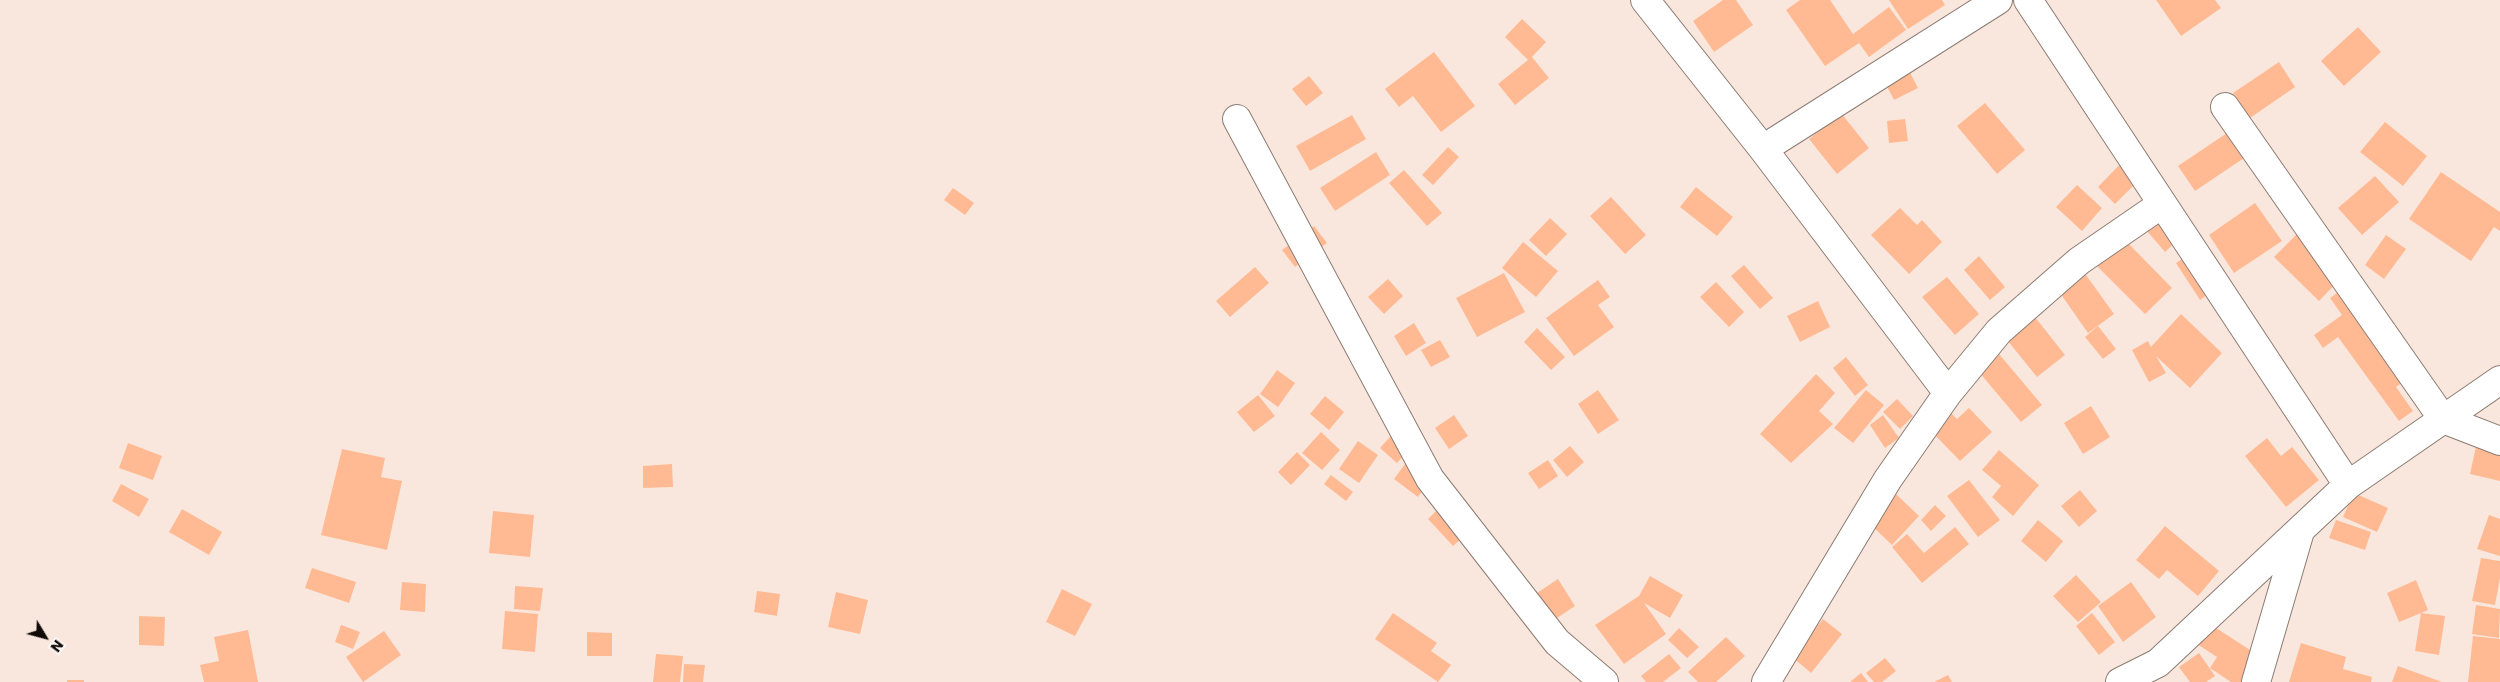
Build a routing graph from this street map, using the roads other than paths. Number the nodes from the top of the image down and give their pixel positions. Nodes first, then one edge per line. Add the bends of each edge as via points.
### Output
1 (1644, 0) edge
2 (1998, 0) edge
3 (2028, 0) edge
4 (2224, 107) dead end
5 (1237, 119) dead end
6 (1763, 149) junction
7 (2162, 204) junction
8 (2500, 380) edge
9 (1948, 393) junction
10 (2443, 419) junction
11 (2500, 441) edge
12 (2348, 485) junction
13 (2300, 530) junction
14 (1604, 682) edge
15 (1766, 682) edge
16 (2120, 682) edge
17 (2256, 682) edge

1 - 6 street
2 - 6 street
3 - 7 street
4 - 10 street
5 - 14 street via 1430,479 1557,642
6 - 9 street
7 - 9 street via 2079,261 1999,331
7 - 12 street
8 - 10 street
9 - 15 street via 1888,479
10 - 11 street
10 - 12 street
12 - 13 street
13 - 16 street via 2158,663
13 - 17 street

